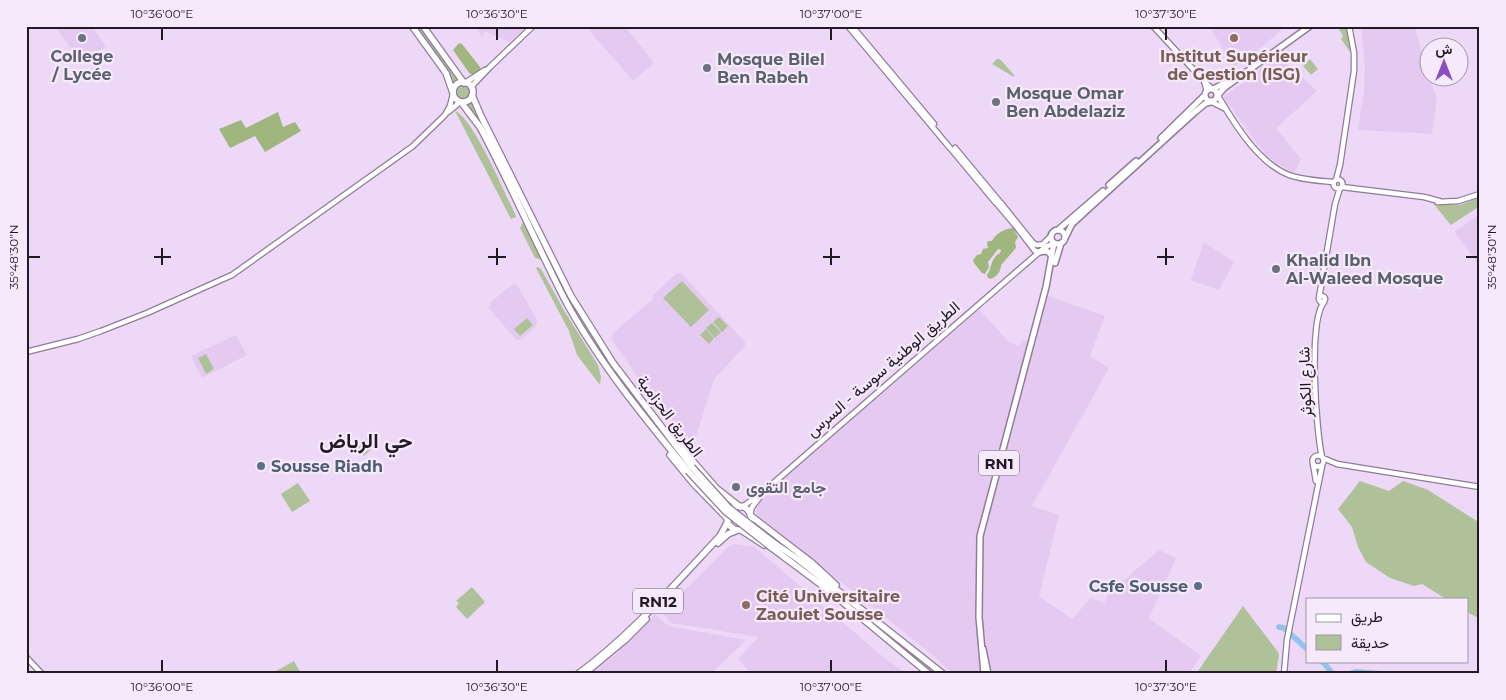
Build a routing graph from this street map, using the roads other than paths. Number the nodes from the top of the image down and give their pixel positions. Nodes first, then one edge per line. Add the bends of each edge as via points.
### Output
1 (412, 26) edge
2 (423, 26) edge
3 (534, 26) edge
4 (848, 26) edge
5 (852, 26) edge
6 (1153, 26) edge
7 (1304, 26) edge
8 (1310, 26) edge
9 (1349, 26) edge
10 (490, 67) junction
11 (464, 83) junction
12 (471, 87) junction
13 (1209, 91) junction
14 (453, 94) junction
15 (1218, 95) junction
16 (472, 96) junction
17 (460, 102) junction
18 (1212, 102) junction
19 (1226, 111) junction
20 (445, 114) junction
21 (952, 148) junction
22 (1338, 184) junction
23 (1480, 194) edge
24 (1437, 202) junction
25 (999, 203) junction
26 (1434, 208) dead end
27 (1058, 230) junction
28 (1051, 236) junction
29 (1065, 238) junction
30 (1054, 243) junction
31 (1061, 243) junction
32 (1044, 244) junction
33 (1037, 252) junction
34 (1052, 260) junction
35 (1046, 287) junction
36 (26, 352) edge
37 (666, 433) junction
38 (661, 438) junction
39 (1319, 440) junction
40 (1314, 457) junction
41 (1323, 458) junction
42 (1313, 464) junction
43 (1337, 464) junction
44 (1322, 466) junction
45 (690, 469) junction
46 (1480, 486) edge
47 (1316, 488) junction
48 (762, 492) junction
49 (741, 507) junction
50 (751, 515) junction
51 (728, 520) junction
52 (740, 530) junction
53 (852, 606) junction
54 (981, 644) junction
55 (26, 656) edge
56 (42, 674) edge
57 (578, 674) edge
58 (584, 674) edge
59 (929, 674) edge
60 (943, 674) edge
61 (984, 674) edge
62 (988, 674) edge
63 (1284, 674) edge

1 - 14 highway, الطريق الحزامية via 446,73
2 - 11 highway
3 - 10 main road
4 - 21 main road
5 - 21 main road
6 - 13 main road
7 - 13 main road via 1228,82
8 - 15 main road, RN1
9 - 22 main road, شارع الكوثر via 1354,72
10 - 11 main road
10 - 12 main road
11 - 12 highway
11 - 14 highway via 456,86
12 - 16 highway, الطريق الحزامية
13 - 15 main road
13 - 18 main road via 1208,100
13 - 27 main road
14 - 17 highway, الطريق الحزامية
14 - 20 main road
15 - 18 main road, RN1
15 - 19 main road
16 - 17 highway
16 - 37 highway, الطريق الحزامية via 571,296 613,363
17 - 20 main road
17 - 38 highway, الطريق الحزامية via 480,127 573,313 600,357
18 - 19 main road
18 - 29 main road, RN1 via 1195,112 1084,212 1072,224
19 - 22 main road via 1270,165 1288,175
20 - 36 main road via 397,158 224,280 90,335
21 - 25 main road
22 - 24 main road
22 - 39 main road, شارع الكوثر via 1317,324 1314,369
23 - 24 main road via 1458,201
24 - 26 main road
25 - 32 main road via 1033,243
25 - 33 main road
27 - 28 main road
27 - 29 main road
28 - 30 main road, RN1
28 - 32 main road, الطريق الوطنية سوسة - السرس / RN12
29 - 31 main road, RN1
30 - 31 main road
30 - 33 main road, الطريق الوطنية سوسة - السرس / RN12
30 - 34 main road, RN1
31 - 35 main road, RN1
32 - 33 main road, الطريق الوطنية سوسة - السرس / RN12
33 - 34 main road via 1050,252
33 - 48 main road, الطريق الوطنية سوسة - السرس / RN12
34 - 35 main road, RN1
35 - 54 main road, RN1 via 980,536
37 - 45 highway, الطريق الحزامية
37 - 49 highway via 717,489
38 - 45 highway, الطريق الحزامية
38 - 51 highway via 678,466
39 - 40 main road
39 - 41 main road
40 - 41 main road
40 - 42 main road
41 - 43 main road
41 - 44 main road
42 - 44 main road
42 - 47 main road
43 - 44 main road
43 - 46 main road
44 - 47 main road
45 - 53 highway, الطريق الحزامية, bridge via 729,508
47 - 63 main road via 1286,640
48 - 49 main road, الطريق الوطنية سوسة - السرس / RN12
48 - 50 main road, الطريق الوطنية سوسة - السرس / RN12 via 752,507
49 - 50 highway
49 - 51 highway, RN12 via 733,509
50 - 52 highway, RN12 via 750,523
50 - 53 highway via 825,574
51 - 52 highway via 731,527
51 - 57 highway, RN12 via 720,536 646,614
52 - 53 highway
52 - 58 highway, RN12 via 724,537 625,640
53 - 59 highway, الطريق الحزامية
53 - 60 highway, الطريق الحزامية
54 - 61 main road, RN1
54 - 62 main road, RN1
55 - 56 main road

